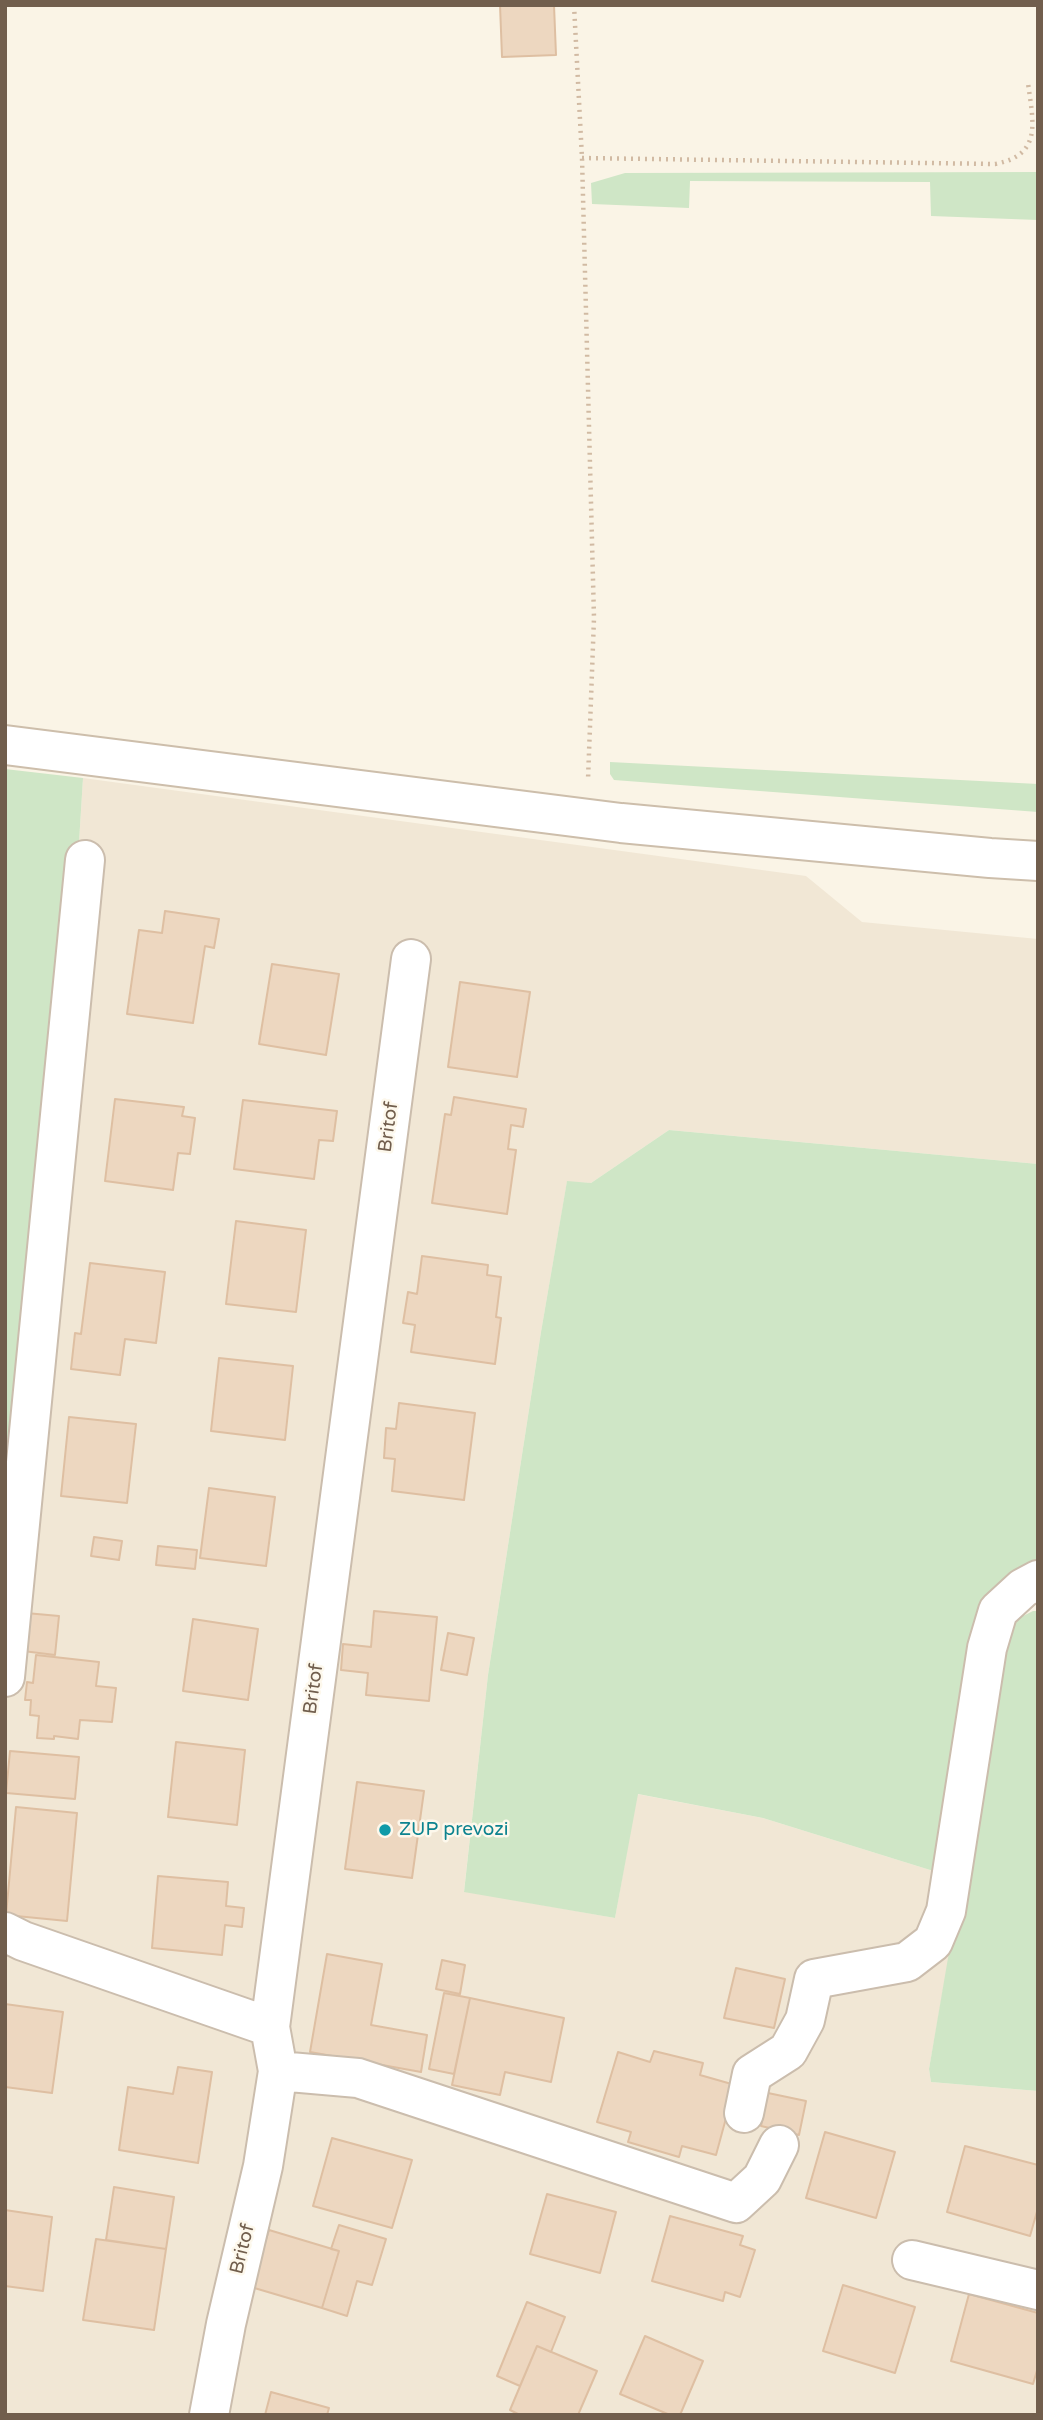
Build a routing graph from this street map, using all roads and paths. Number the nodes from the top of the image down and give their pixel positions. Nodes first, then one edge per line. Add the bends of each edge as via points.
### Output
1 (574, 5) edge
2 (1028, 83) dead end
3 (582, 158) junction
4 (5, 745) edge
5 (587, 820) junction
6 (85, 860) dead end
7 (1038, 861) edge
8 (411, 959) dead end
9 (1038, 1580) edge
10 (5, 1677) edge
11 (5, 1932) edge
12 (270, 2027) junction
13 (278, 2071) junction
14 (744, 2113) dead end
15 (779, 2145) dead end
16 (912, 2260) dead end
17 (1038, 2290) edge
18 (209, 2415) edge

1 - 3 path
2 - 3 path via 1034,128 1027,149 1013,160 995,164
3 - 5 path via 594,618
4 - 5 street
5 - 7 street
6 - 10 street
8 - 12 street, Britof
9 - 14 street via 999,1611 987,1648 946,1911 933,1942 907,1962 814,1979 805,2020 788,2052 752,2074
11 - 12 street
12 - 13 street, Britof
13 - 15 street via 358,2078 736,2203 762,2179
13 - 18 street, Britof via 263,2166
16 - 17 street

